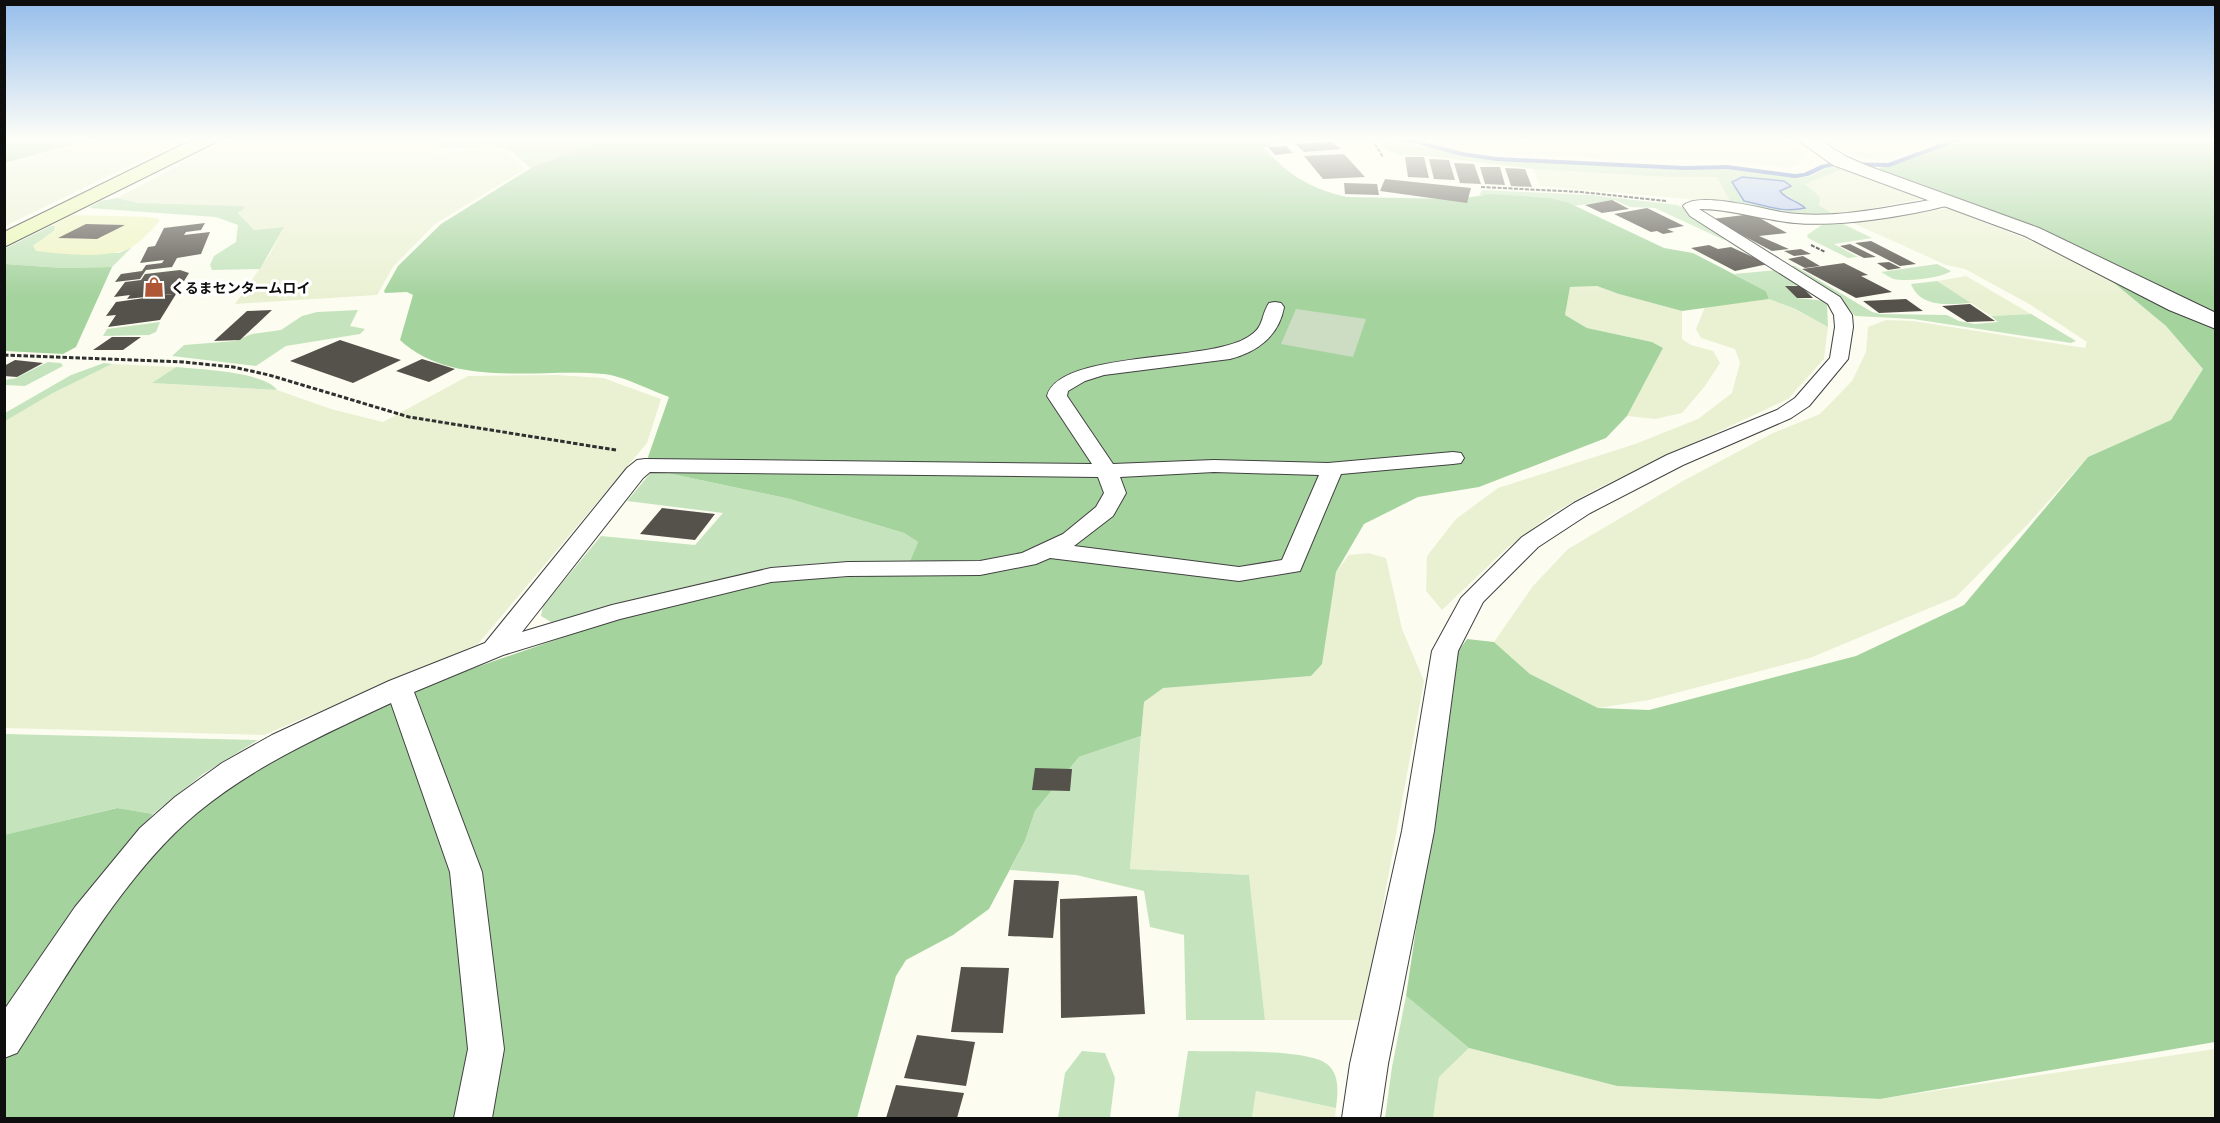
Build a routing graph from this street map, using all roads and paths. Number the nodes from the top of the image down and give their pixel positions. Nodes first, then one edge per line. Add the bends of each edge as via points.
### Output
1 (103, 191) edge
2 (1569, 191) edge
3 (1923, 191) edge
4 (1949, 201) junction
5 (1694, 204) junction
6 (4, 241) edge
7 (1275, 307) dead end
8 (2216, 322) edge
9 (4, 355) edge
10 (1453, 458) dead end
11 (645, 465) junction
12 (1333, 468) junction
13 (1107, 471) junction
14 (1045, 550) junction
15 (494, 650) junction
16 (399, 688) junction
17 (4, 1041) edge
18 (473, 1119) edge
19 (1361, 1119) edge

1 - 6 main road
2 - 5 path
3 - 4 street
4 - 5 lane via 1814,219
4 - 8 street via 2032,232
5 - 19 lane via 1690,206 1695,213 1834,301 1844,321 1839,359 1810,394 1784,414 1675,460 1582,508 1530,542 1473,598 1445,651 1418,831
7 - 13 lane via 1265,335 1230,353 1102,370 1059,388 1057,396
9 - 11 path via 233,367 409,417 624,451
10 - 12 lane
11 - 13 lane
11 - 15 lane
12 - 13 lane via 1194,466
12 - 14 lane via 1291,566 1239,574
13 - 14 lane via 1115,493 1105,511 1071,539
14 - 15 lane via 1028,559 980,568 848,569 771,575 612,613
15 - 16 lane
16 - 17 lane via 282,742 232,771 186,805 151,837 87,917
16 - 18 lane via 466,872 486,1049

